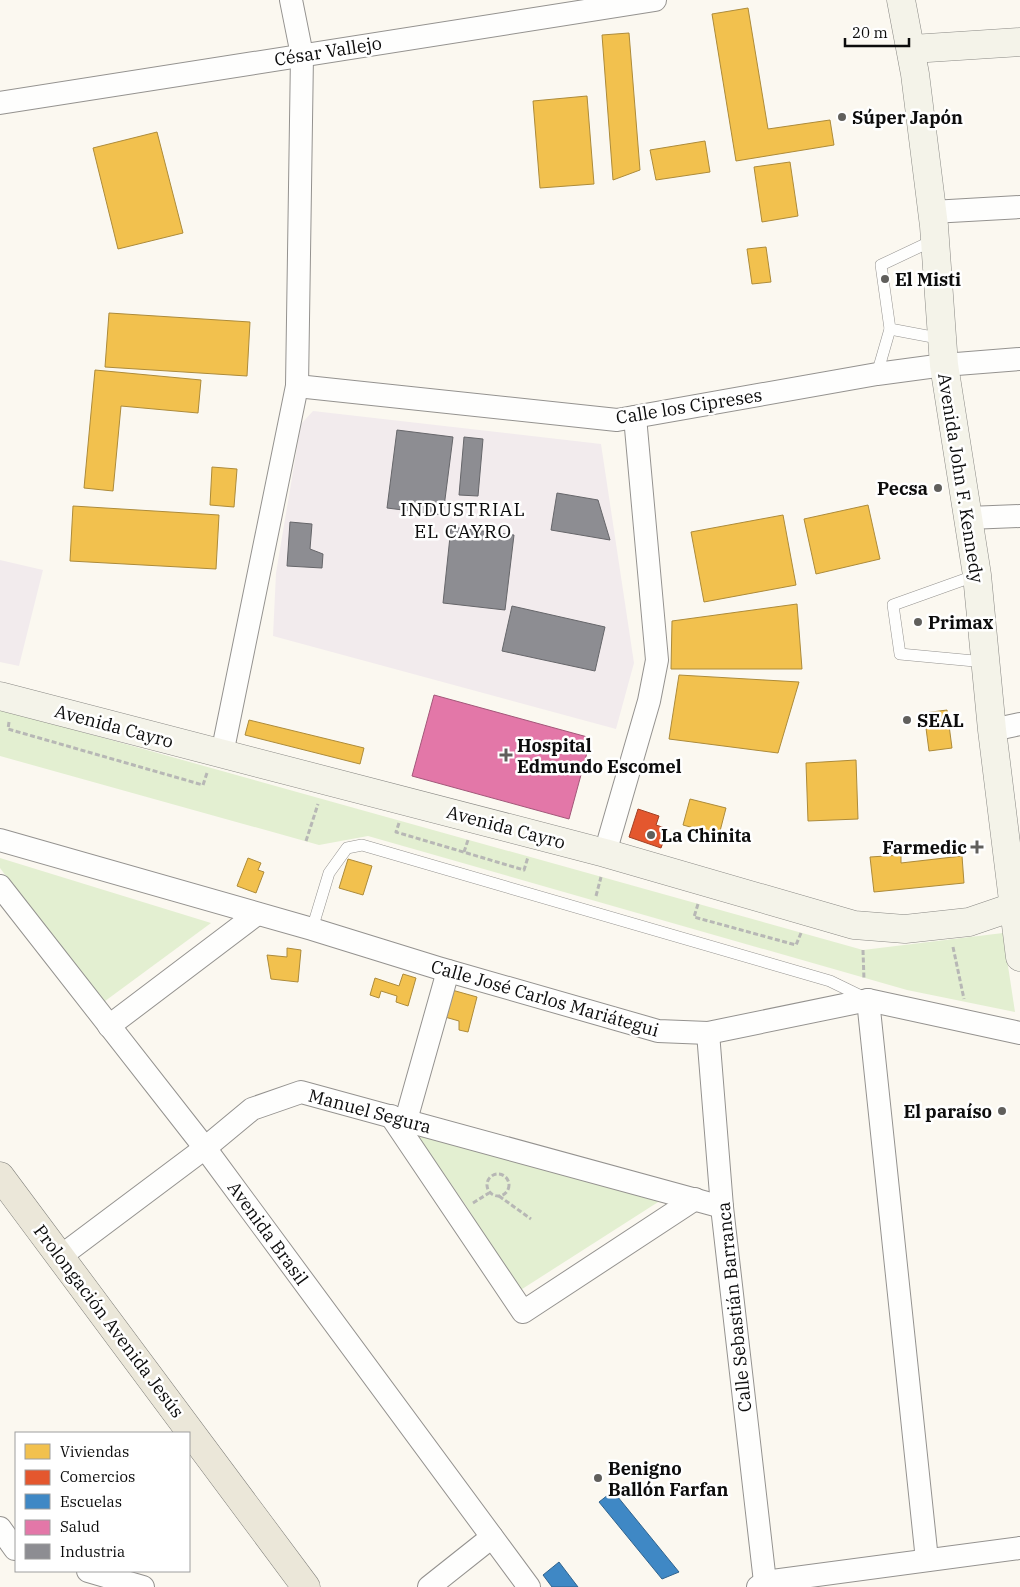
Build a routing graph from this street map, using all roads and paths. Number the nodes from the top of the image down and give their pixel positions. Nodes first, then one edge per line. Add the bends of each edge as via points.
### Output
1 (291, 0) edge
2 (655, 0) edge
3 (901, 0) edge
4 (1020, 42) edge
5 (912, 49) junction
6 (302, 55) junction
7 (0, 103) edge
8 (1020, 207) edge
9 (932, 212) junction
10 (935, 239) junction
11 (890, 329) junction
12 (944, 352) junction
13 (1020, 359) edge
14 (877, 374) junction
15 (297, 386) junction
16 (635, 417) junction
17 (1020, 516) edge
18 (968, 518) junction
19 (977, 576) junction
20 (985, 662) junction
21 (0, 696) edge
22 (1020, 724) edge
23 (8, 730) dead end
24 (992, 730) junction
25 (222, 754) junction
26 (203, 785) dead end
27 (316, 810) dead end
28 (396, 832) dead end
29 (0, 840) edge
30 (468, 840) dead end
31 (306, 841) dead end
32 (464, 852) junction
33 (603, 865) junction
34 (524, 870) dead end
35 (0, 886) edge
36 (598, 887) dead end
37 (1016, 906) edge
38 (257, 914) junction
39 (694, 917) dead end
40 (312, 929) junction
41 (951, 939) dead end
42 (796, 944) dead end
43 (863, 950) dead end
44 (1020, 957) edge
45 (448, 971) junction
46 (868, 1000) junction
47 (965, 1002) dead end
48 (109, 1026) junction
49 (708, 1032) junction
50 (1020, 1033) edge
51 (399, 1118) junction
52 (205, 1148) junction
53 (0, 1176) edge
54 (489, 1193) junction
55 (499, 1196) junction
56 (695, 1199) junction
57 (722, 1207) junction
58 (467, 1208) dead end
59 (531, 1219) dead end
60 (61, 1256) junction
61 (0, 1528) edge
62 (492, 1537) junction
63 (10, 1548) edge
64 (1020, 1548) edge
65 (927, 1560) junction
66 (91, 1572) edge
67 (761, 1584) edge
68 (143, 1587) edge
69 (306, 1587) edge
70 (429, 1587) edge
71 (529, 1587) edge

1 - 6 street
2 - 6 street, César Vallejo
3 - 5 main road, Avenida John F. Kennedy
4 - 5 main road
5 - 9 main road, Avenida John F. Kennedy
6 - 7 street, César Vallejo
6 - 15 street
8 - 9 street
9 - 10 main road, Avenida John F. Kennedy
10 - 11 lane via 881,265
10 - 12 main road, Avenida John F. Kennedy
11 - 12 lane
11 - 14 lane
12 - 13 street, Calle los Cipreses
12 - 14 street, Calle los Cipreses
12 - 18 main road, Avenida John F. Kennedy
14 - 16 street, Calle los Cipreses
15 - 16 street, Calle los Cipreses via 617,420
15 - 25 street
16 - 33 street via 657,660
17 - 18 street
18 - 19 main road, Avenida John F. Kennedy
19 - 20 main road, Avenida John F. Kennedy
19 - 20 lane via 893,605 900,654
20 - 24 main road, Avenida John F. Kennedy
21 - 25 main road, Avenida Cayro
22 - 24 street
23 - 26 path
24 - 37 main road, Avenida John F. Kennedy
25 - 33 main road, Avenida Cayro
27 - 31 path
28 - 32 path
29 - 38 street, Calle José Carlos Mariátegui
30 - 32 path
32 - 34 path
33 - 36 path
33 - 37 main road, Avenida Cayro via 854,925 905,930 969,922
35 - 48 street, Avenida Brasil
37 - 44 main road, Avenida John F. Kennedy
38 - 40 street, Calle José Carlos Mariátegui
38 - 48 street
39 - 42 path
40 - 45 street, Calle José Carlos Mariátegui
40 - 46 lane via 329,873 347,848 362,845 830,981
41 - 47 path
43 - 46 path via 863,978
45 - 49 street, Calle José Carlos Mariátegui via 658,1031
45 - 51 street
46 - 49 street, Calle José Carlos Mariátegui
46 - 50 street
46 - 65 street
48 - 52 street, Avenida Brasil
49 - 57 street, Calle Sebastián Barranca
51 - 52 street, Manuel Segura via 301,1092 252,1109
51 - 56 street, Manuel Segura
51 - 56 street via 523,1312
52 - 60 street, Manuel Segura
52 - 62 street, Avenida Brasil
53 - 60 main road, Prolongación Avenida Jesús
54 - 55 path
54 - 55 path via 488,1178 502,1174 508,1179 509,1187
54 - 58 path
55 - 59 path
56 - 57 street, Manuel Segura
57 - 67 street, Calle Sebastián Barranca
60 - 69 main road, Prolongación Avenida Jesús
61 - 63 street
62 - 70 street
62 - 71 street, Avenida Brasil
64 - 65 street
65 - 67 street
66 - 68 street

